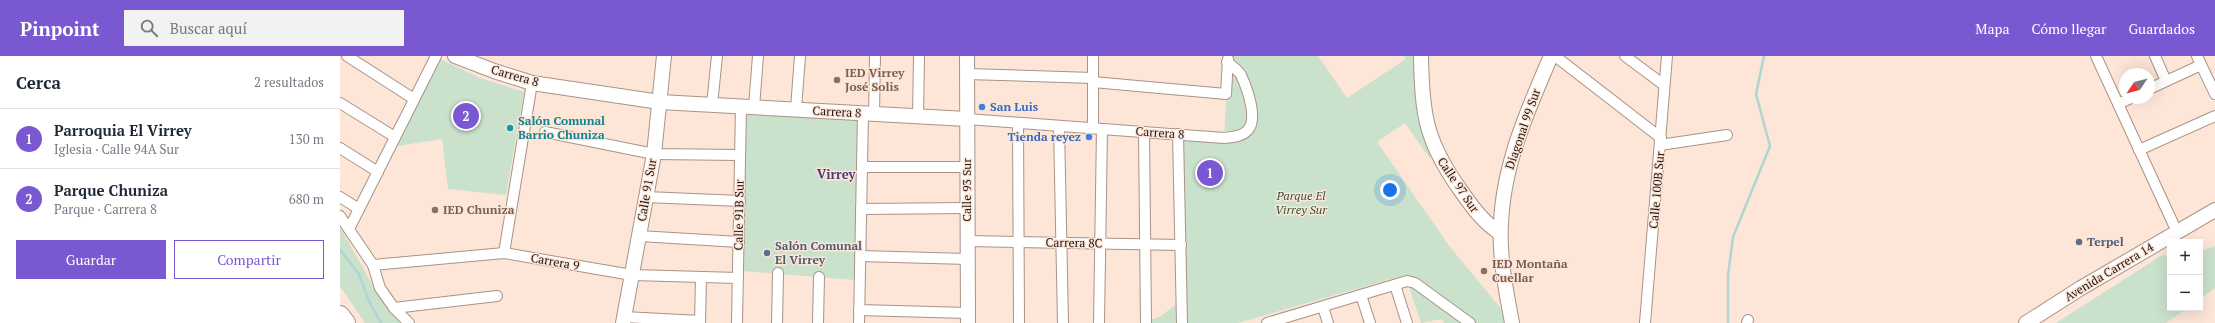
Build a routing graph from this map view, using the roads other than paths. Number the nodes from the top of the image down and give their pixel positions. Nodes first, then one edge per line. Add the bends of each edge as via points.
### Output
1 (347, 56) edge
2 (436, 56) edge
3 (455, 56) edge
4 (664, 56) edge
5 (717, 56) edge
6 (758, 56) edge
7 (800, 56) edge
8 (875, 56) edge
9 (919, 56) edge
10 (967, 56) edge
11 (1093, 56) edge
12 (1420, 56) edge
13 (1551, 56) edge
14 (1555, 56) edge
15 (1625, 56) edge
16 (1667, 56) edge
17 (2096, 56) edge
18 (2155, 56) edge
19 (1228, 59) edge
20 (2199, 60) edge
21 (967, 74) junction
22 (1093, 80) junction
23 (2166, 81) junction
24 (532, 83) junction
25 (1664, 85) junction
26 (2155, 86) edge
27 (2215, 94) edge
28 (414, 99) junction
29 (660, 102) junction
30 (340, 103) edge
31 (2118, 104) joint
32 (712, 105) junction
33 (748, 107) junction
34 (796, 110) junction
35 (869, 114) junction
36 (918, 116) junction
37 (2215, 116) edge
38 (967, 119) junction
39 (1018, 123) junction
40 (1059, 126) junction
41 (1097, 128) junction
42 (545, 132) dead end
43 (1144, 132) junction
44 (1178, 134) junction
45 (1727, 135) dead end
46 (395, 137) junction
47 (1661, 142) junction
48 (340, 148) edge
49 (2139, 150) junction
50 (654, 154) junction
51 (740, 155) junction
52 (862, 167) junction
53 (967, 167) junction
54 (378, 172) junction
55 (340, 196) edge
56 (646, 197) junction
57 (740, 201) junction
58 (861, 208) junction
59 (967, 208) junction
60 (359, 209) junction
61 (2215, 210) edge
62 (340, 216) edge
63 (349, 229) junction
64 (2177, 232) junction
65 (1500, 233) junction
66 (639, 236) junction
67 (968, 241) junction
68 (739, 242) junction
69 (1018, 242) junction
70 (1061, 243) junction
71 (1100, 244) junction
72 (1145, 244) junction
73 (1181, 245) junction
74 (504, 253) junction
75 (860, 256) junction
76 (968, 259) junction
77 (373, 265) junction
78 (778, 273) dead end
79 (632, 275) junction
80 (701, 277) junction
81 (819, 277) dead end
82 (738, 278) junction
83 (1395, 285) junction
84 (1361, 295) junction
85 (497, 296) dead end
86 (1323, 307) junction
87 (394, 308) junction
88 (859, 310) junction
89 (340, 315) edge
90 (968, 318) edge
91 (624, 320) edge
92 (1285, 320) edge
93 (700, 322) edge
94 (346, 323) edge
95 (409, 323) edge
96 (737, 323) edge
97 (777, 323) edge
98 (818, 323) edge
99 (859, 323) edge
100 (1019, 323) edge
101 (1063, 323) edge
102 (1100, 323) edge
103 (1146, 323) edge
104 (1182, 323) edge
105 (1267, 323) edge
106 (1328, 323) edge
107 (1370, 323) edge
108 (1407, 323) edge
109 (1470, 323) edge
110 (1512, 323) edge
111 (1645, 323) edge
112 (2026, 323) edge

1 - 28 street
2 - 28 street
3 - 24 street, Carrera 8 via 494,72
4 - 29 street, Calle 91 Sur
5 - 32 street
6 - 33 street, Calle 91B Sur
7 - 34 street
8 - 35 street
9 - 36 street
10 - 21 street, Calle 93 Sur
11 - 22 street
12 - 65 street, Calle 97 Sur via 1422,104 1437,155 1479,217
13 - 65 street, Diagonal 99 Sur via 1510,162
14 - 47 street
15 - 25 street
16 - 25 street, Calle 100B Sur
17 - 31 street
18 - 23 street
19 - 22 street via 1226,94
19 - 44 street, Carrera 8 via 1240,74 1253,111 1252,125 1247,132 1224,138
20 - 23 street
20 - 27 street
21 - 22 street
21 - 38 street, Calle 93 Sur
22 - 41 street
23 - 26 street
24 - 29 street, Carrera 8
24 - 74 street
25 - 47 street, Calle 100B Sur
28 - 46 street
29 - 32 street, Carrera 8
29 - 50 street, Calle 91 Sur
30 - 46 street
31 - 49 street
32 - 33 street, Carrera 8
33 - 34 street, Carrera 8
33 - 51 street, Calle 91B Sur
34 - 35 street, Carrera 8
35 - 36 street, Carrera 8
35 - 52 street
36 - 38 street, Carrera 8
37 - 49 street
38 - 39 street, Carrera 8
38 - 53 street, Calle 93 Sur
39 - 40 street, Carrera 8
39 - 69 street
40 - 41 street, Carrera 8
40 - 70 street
41 - 43 street, Carrera 8
41 - 71 street
42 - 50 street
43 - 44 street, Carrera 8
43 - 72 street
44 - 73 street
45 - 47 street
46 - 54 street
47 - 111 street, Calle 100B Sur
48 - 54 street
49 - 64 street
50 - 51 street
50 - 56 street, Calle 91 Sur
51 - 57 street, Calle 91B Sur
52 - 53 street
52 - 58 street
53 - 59 street, Calle 93 Sur
54 - 60 street
55 - 60 street
56 - 57 street
56 - 66 street, Calle 91 Sur
57 - 68 street, Calle 91B Sur
58 - 59 street
58 - 75 street
59 - 67 street, Calle 93 Sur
60 - 63 street
61 - 64 street, Avenida Carrera 14
62 - 63 street
63 - 77 street
64 - 112 street, Avenida Carrera 14
65 - 110 street, Diagonal 99 Sur
66 - 68 street
66 - 79 street, Calle 91 Sur
67 - 69 street, Carrera 8C
67 - 76 street, Calle 93 Sur
68 - 82 street, Calle 91B Sur
69 - 70 street, Carrera 8C
69 - 100 street
70 - 71 street, Carrera 8C
70 - 101 street
71 - 72 street, Carrera 8C
71 - 102 street
72 - 73 street, Carrera 8C
72 - 103 street
73 - 104 street
74 - 77 street, Carrera 9
74 - 79 street, Carrera 9
75 - 76 street
75 - 88 street
76 - 90 street, Calle 93 Sur
77 - 87 street via 380,288
78 - 97 street
79 - 80 street, Carrera 9
79 - 91 street, Calle 91 Sur
80 - 82 street, Carrera 9
80 - 93 street
81 - 98 street
82 - 96 street, Calle 91B Sur
83 - 84 street
83 - 108 street
83 - 109 street via 1407,281 1415,283
84 - 86 street
84 - 107 street
85 - 87 street
86 - 92 street
86 - 106 street
87 - 95 street
88 - 90 street
88 - 99 street
89 - 94 highway
91 - 93 street
92 - 105 street

